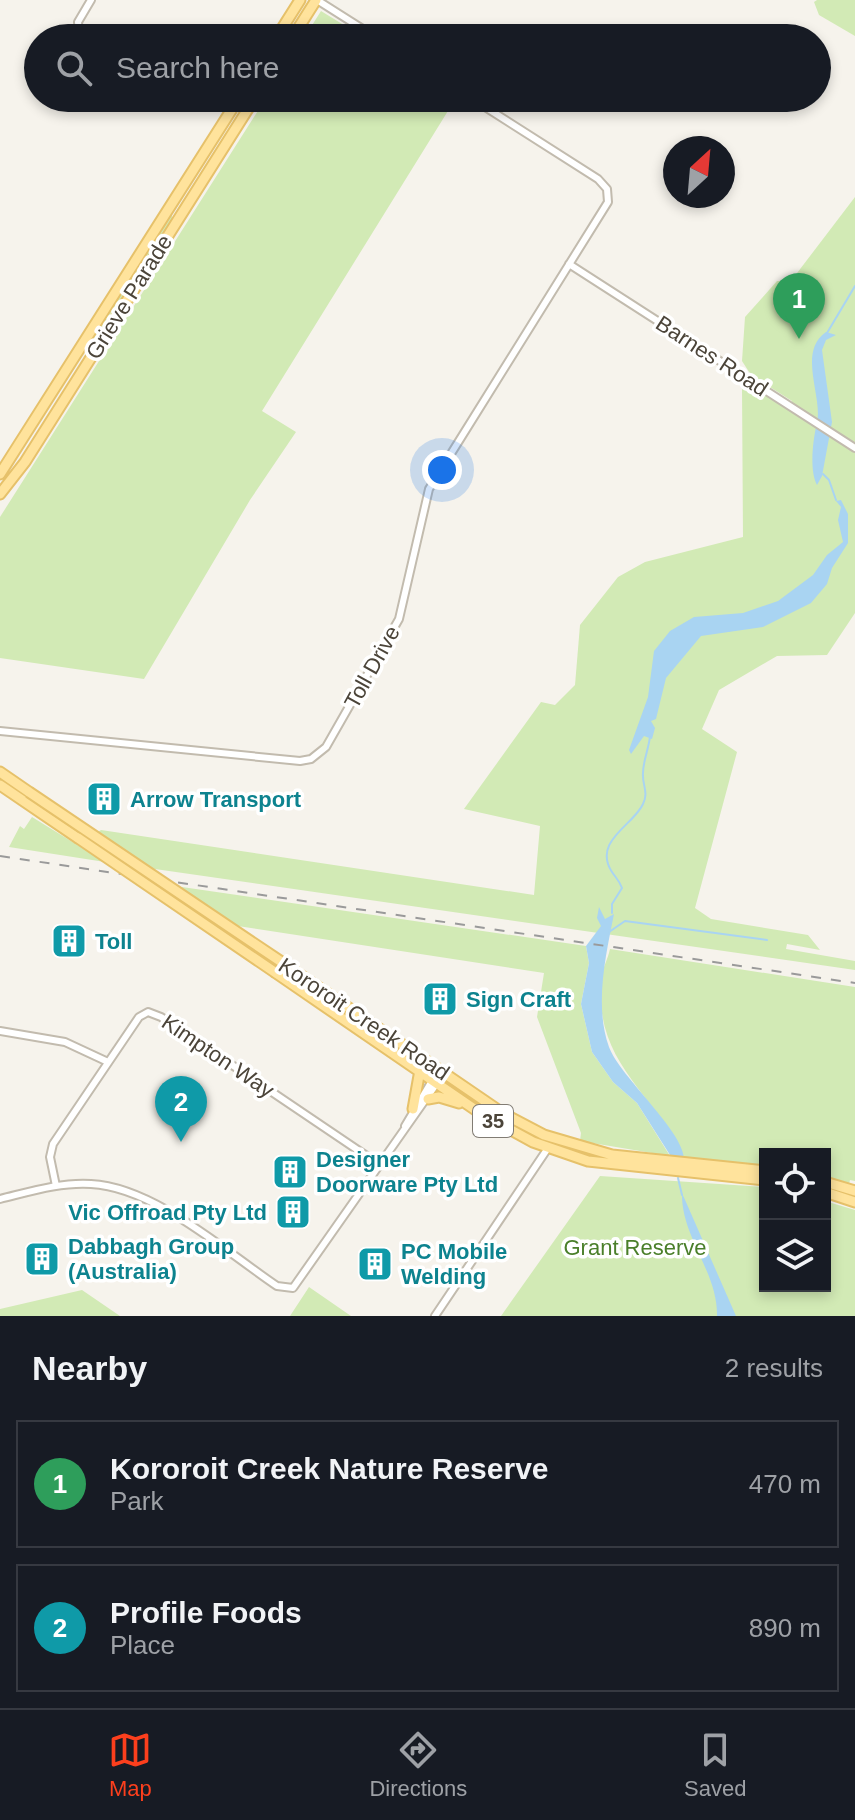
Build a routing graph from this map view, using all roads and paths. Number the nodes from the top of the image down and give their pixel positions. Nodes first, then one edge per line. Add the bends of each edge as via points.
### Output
1 (91, 0) edge
2 (300, 0) edge
3 (316, 0) edge
4 (78, 24) edge
5 (285, 24) edge
6 (301, 24) edge
7 (355, 24) edge
8 (230, 112) edge
9 (246, 112) edge
10 (492, 112) edge
11 (569, 264) junction
12 (855, 448) edge
13 (0, 474) edge
14 (0, 494) edge
15 (0, 731) edge
16 (0, 772) edge
17 (0, 785) edge
18 (26, 796) junction
19 (0, 1031) edge
20 (108, 1062) junction
21 (420, 1070) junction
22 (442, 1071) junction
23 (436, 1081) junction
24 (428, 1099) junction
25 (413, 1109) junction
26 (480, 1113) junction
27 (397, 1139) junction
28 (548, 1148) junction
29 (654, 1164) junction
30 (380, 1165) junction
31 (723, 1171) junction
32 (759, 1171) edge
33 (759, 1179) edge
34 (831, 1184) edge
35 (56, 1186) junction
36 (855, 1191) edge
37 (831, 1194) edge
38 (0, 1199) edge
39 (855, 1202) edge
40 (435, 1316) edge

1 - 4 street
2 - 5 main road
3 - 6 main road
3 - 7 street
8 - 13 main road, Grieve Parade
9 - 14 main road, Grieve Parade via 32,452
10 - 11 street, Toll Drive via 605,186 608,202
11 - 12 street, Barnes Road
11 - 15 street, Toll Drive via 429,489 399,619 321,753 300,761
16 - 18 main road, Kororoit Creek Road / 35
17 - 18 main road, Kororoit Creek Road / 35
18 - 21 main road, Kororoit Creek Road / 35, bridge
18 - 22 main road, Kororoit Creek Road / 35, bridge
19 - 20 street via 65,1042
20 - 30 street, Kimpton Way via 139,1017 156,1014
20 - 35 street, Kimpton Way via 53,1144
21 - 23 main road, Kororoit Creek Road / 35
21 - 25 main road
22 - 23 street
22 - 29 main road, Kororoit Creek Road / 35 via 544,1135
23 - 24 street
23 - 25 street
23 - 26 main road, Kororoit Creek Road / 35
24 - 26 main road via 450,1099
24 - 27 street
25 - 27 street
26 - 28 main road, Kororoit Creek Road / 35
27 - 30 street
28 - 29 main road, Kororoit Creek Road / 35 via 588,1161
28 - 40 street
29 - 31 main road, Kororoit Creek Road / 35
30 - 35 street via 302,1278 288,1289 145,1198 104,1185
31 - 32 main road, Kororoit Creek Road / 35
31 - 33 main road, Kororoit Creek Road / 35
34 - 36 main road
35 - 38 street
37 - 39 main road

